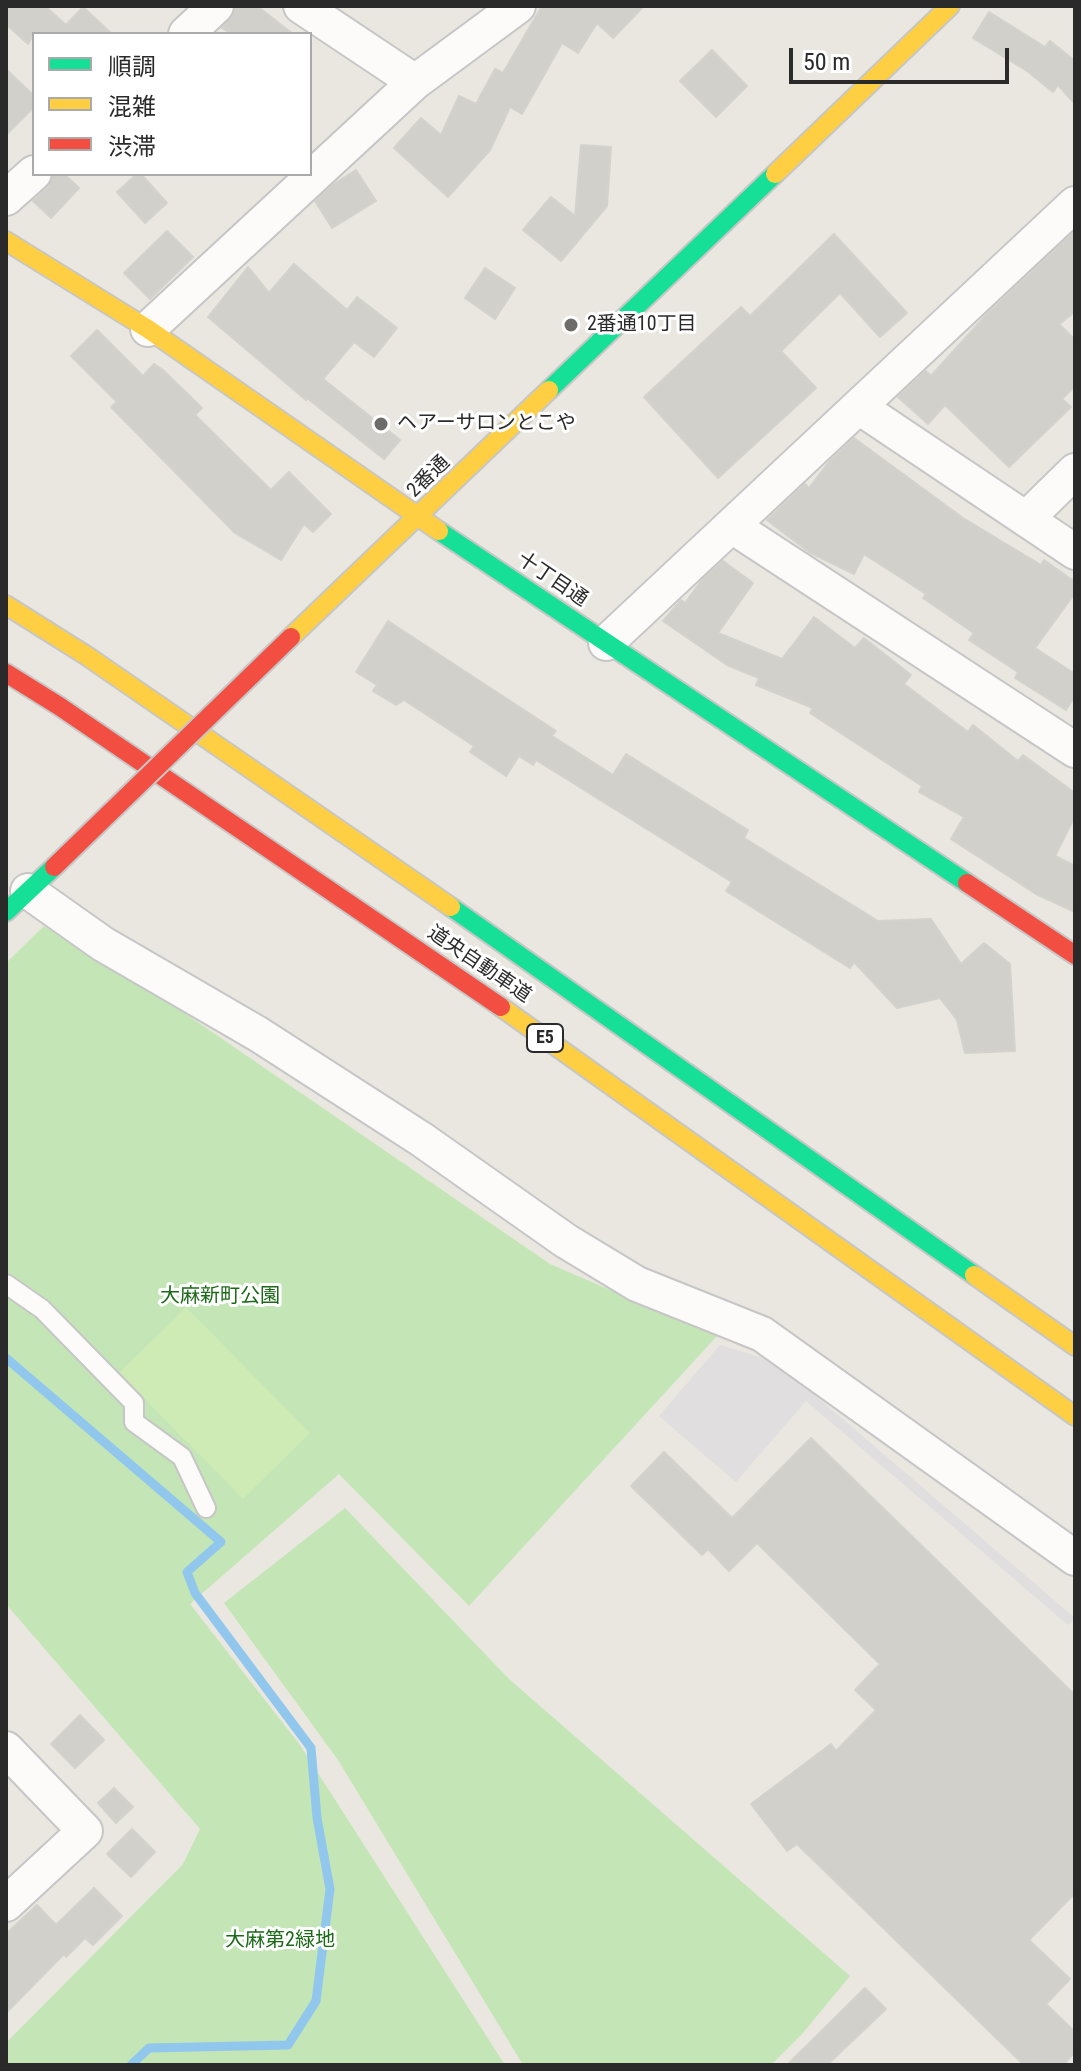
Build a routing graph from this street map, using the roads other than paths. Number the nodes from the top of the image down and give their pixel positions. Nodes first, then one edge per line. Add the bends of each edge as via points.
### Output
1 (216, 6) edge
2 (301, 6) edge
3 (518, 6) edge
4 (940, 9) edge
5 (188, 32) edge
6 (415, 82) junction
7 (32, 175) edge
8 (6, 198) edge
9 (1075, 204) edge
10 (6, 241) edge
11 (148, 329) junction
12 (859, 407) junction
13 (1075, 471) edge
14 (418, 517) junction
15 (1026, 519) junction
16 (732, 526) junction
17 (1075, 552) edge
18 (6, 605) edge
19 (606, 643) junction
20 (6, 673) edge
21 (1071, 740) edge
22 (17, 902) edge
23 (1075, 955) edge
24 (6, 1284) edge
25 (1075, 1346) edge
26 (1075, 1416) edge
27 (206, 1508) dead end
28 (1075, 1558) edge
29 (6, 1749) edge
30 (6, 1904) edge

1 - 5 street
2 - 6 street
3 - 6 street
4 - 14 main road, 2番通
6 - 11 street
7 - 8 street
9 - 12 street
10 - 11 main road, 十丁目通
11 - 14 main road, 十丁目通
12 - 15 street
12 - 16 street
13 - 15 street
14 - 19 main road, 十丁目通
14 - 22 main road, 2番通, bridge
15 - 17 street
16 - 19 street
16 - 21 street
18 - 25 main road, 道央自動車道 via 534,964
19 - 23 main road, 十丁目通
20 - 26 main road, 道央自動車道 / E5 via 504,1009
22 - 28 street via 103,944 258,1034 637,1284 762,1334
24 - 27 lane via 42,1309 134,1403 134,1422 182,1457
29 - 30 street via 85,1831

